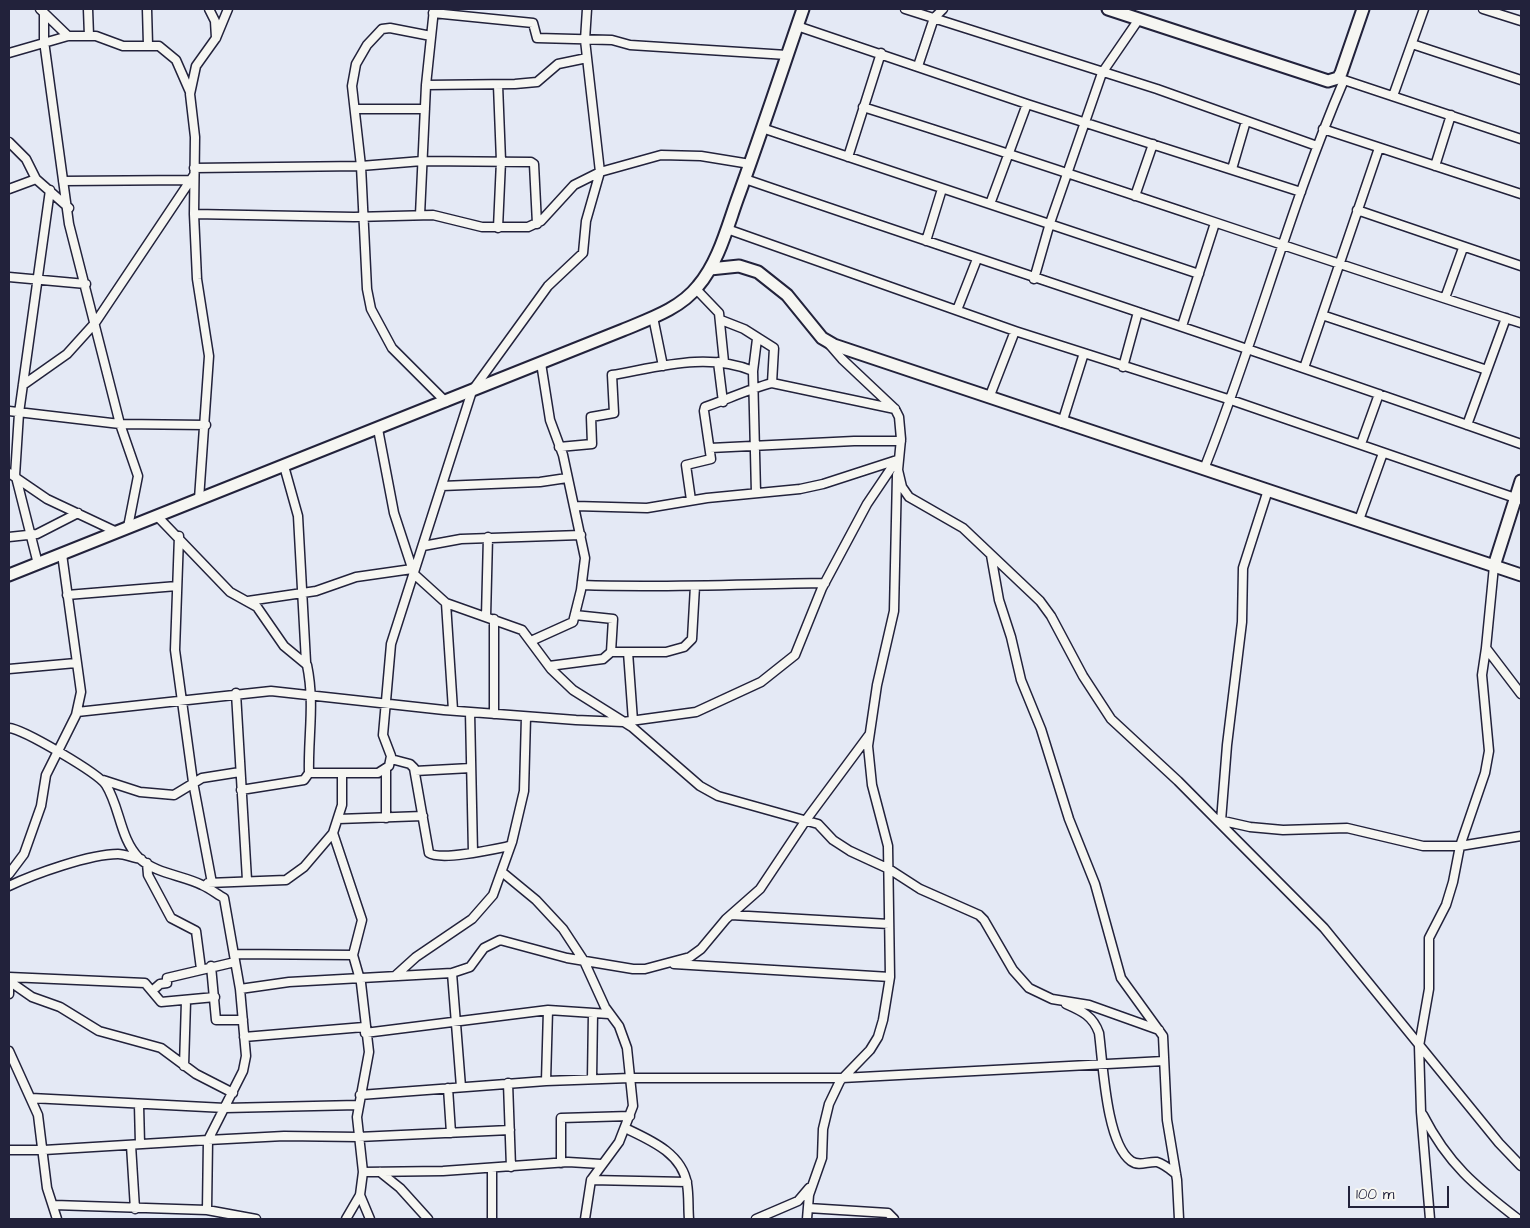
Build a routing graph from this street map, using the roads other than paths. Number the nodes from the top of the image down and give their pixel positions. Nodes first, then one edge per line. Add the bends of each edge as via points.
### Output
1 (88, 9) edge
2 (147, 9) edge
3 (209, 9) edge
4 (228, 9) edge
5 (587, 9) edge
6 (803, 9) edge
7 (905, 9) edge
8 (943, 9) edge
9 (1112, 9) edge
10 (1363, 9) edge
11 (1424, 9) edge
12 (1483, 9) edge
13 (42, 11) edge
14 (433, 11) edge
15 (1499, 11) edge
16 (934, 18) junction
17 (1139, 19) junction
18 (1521, 21) edge
19 (797, 26) junction
20 (68, 36) junction
21 (89, 36) junction
22 (431, 36) junction
23 (216, 38) junction
24 (585, 40) junction
25 (44, 41) junction
26 (148, 44) junction
27 (1412, 44) junction
28 (9, 53) edge
29 (881, 53) junction
30 (787, 55) junction
31 (587, 58) junction
32 (918, 66) junction
33 (1102, 73) junction
34 (1341, 79) junction
35 (1521, 80) edge
36 (426, 85) junction
37 (498, 85) junction
38 (190, 94) junction
39 (1394, 96) junction
40 (1026, 104) junction
41 (863, 107) junction
42 (355, 109) junction
43 (425, 109) junction
44 (1451, 116) junction
45 (1246, 121) junction
46 (1084, 122) junction
47 (762, 128) junction
48 (1323, 129) junction
49 (1521, 139) edge
50 (9, 142) edge
51 (1153, 144) junction
52 (1317, 146) junction
53 (1379, 148) junction
54 (1010, 153) junction
55 (848, 157) junction
56 (422, 161) junction
57 (501, 161) junction
58 (750, 164) junction
59 (361, 166) junction
60 (1435, 166) junction
61 (1232, 169) junction
62 (600, 172) junction
63 (1067, 173) junction
64 (193, 174) junction
65 (36, 179) junction
66 (745, 179) junction
67 (63, 181) junction
68 (9, 189) edge
69 (942, 189) junction
70 (50, 190) junction
71 (1301, 192) junction
72 (1521, 194) edge
73 (1135, 196) junction
74 (990, 204) junction
75 (69, 208) junction
76 (1357, 210) junction
77 (194, 214) junction
78 (420, 215) junction
79 (363, 217) junction
80 (1050, 223) junction
81 (1215, 223) junction
82 (537, 224) junction
83 (498, 228) junction
84 (727, 229) junction
85 (926, 241) junction
86 (1284, 245) junction
87 (1463, 248) junction
88 (976, 259) junction
89 (1339, 264) junction
90 (1521, 265) edge
91 (710, 269) junction
92 (1199, 274) junction
93 (9, 277) edge
94 (1034, 278) junction
95 (38, 280) junction
96 (86, 284) junction
97 (696, 289) junction
98 (1445, 298) junction
99 (957, 310) junction
100 (1138, 312) junction
101 (1322, 315) junction
102 (653, 317) junction
103 (1506, 318) junction
104 (721, 320) junction
105 (1521, 323) edge
106 (95, 324) junction
107 (1182, 326) junction
108 (1016, 331) junction
109 (757, 339) junction
110 (828, 342) junction
111 (1248, 350) junction
112 (1084, 353) junction
113 (721, 362) junction
114 (541, 363) junction
115 (663, 366) junction
116 (1123, 367) junction
117 (1304, 368) junction
118 (1487, 370) junction
119 (753, 371) junction
120 (772, 383) junction
121 (23, 385) junction
122 (754, 388) junction
123 (472, 391) junction
124 (1379, 394) junction
125 (989, 398) junction
126 (1231, 400) junction
127 (446, 402) junction
128 (723, 402) junction
129 (895, 409) junction
130 (9, 412) edge
131 (19, 413) junction
132 (1062, 423) junction
133 (120, 424) junction
134 (206, 425) junction
135 (1467, 425) junction
136 (378, 429) junction
137 (901, 441) junction
138 (756, 444) junction
139 (1362, 444) junction
140 (1521, 444) edge
141 (559, 447) junction
142 (710, 448) junction
143 (1383, 453) junction
144 (897, 460) junction
145 (284, 466) junction
146 (1204, 469) junction
147 (898, 470) junction
148 (13, 475) edge
149 (567, 478) junction
150 (1521, 481) edge
151 (442, 486) junction
152 (1268, 490) junction
153 (756, 493) junction
154 (199, 499) junction
155 (1518, 499) edge
156 (691, 500) junction
157 (575, 506) junction
158 (78, 513) junction
159 (158, 516) junction
160 (1359, 520) junction
161 (123, 530) junction
162 (581, 534) junction
163 (32, 535) junction
164 (179, 536) junction
165 (9, 537) edge
166 (488, 537) junction
167 (423, 546) junction
168 (62, 554) junction
169 (991, 555) junction
170 (38, 564) junction
171 (1494, 566) junction
172 (413, 572) junction
173 (9, 575) edge
174 (1521, 575) edge
175 (824, 583) junction
176 (582, 585) junction
177 (177, 586) junction
178 (695, 586) junction
179 (303, 593) junction
180 (67, 595) junction
181 (248, 601) junction
182 (446, 603) junction
183 (575, 615) junction
184 (486, 616) junction
185 (494, 619) junction
186 (531, 641) junction
187 (1486, 648) junction
188 (611, 652) junction
189 (628, 652) junction
190 (306, 662) junction
191 (76, 663) junction
192 (549, 666) junction
193 (9, 669) edge
194 (236, 693) junction
195 (1521, 694) edge
196 (312, 696) junction
197 (182, 700) junction
198 (386, 702) junction
199 (453, 710) junction
200 (77, 712) junction
201 (470, 712) junction
202 (494, 714) junction
203 (526, 717) junction
204 (633, 721) junction
205 (623, 722) junction
206 (9, 728) edge
207 (870, 734) junction
208 (58, 753) junction
209 (391, 759) junction
210 (470, 768) junction
211 (386, 770) junction
212 (415, 771) junction
213 (240, 772) junction
214 (342, 773) junction
215 (309, 774) junction
216 (101, 779) junction
217 (193, 782) junction
218 (242, 790) junction
219 (423, 816) junction
220 (386, 818) junction
221 (338, 819) junction
222 (806, 820) junction
223 (1218, 820) junction
224 (333, 832) junction
225 (1521, 836) edge
226 (510, 846) junction
227 (1460, 846) junction
228 (473, 853) junction
229 (144, 861) junction
230 (889, 869) junction
231 (502, 872) junction
232 (9, 874) edge
233 (247, 880) junction
234 (212, 883) junction
235 (201, 884) junction
236 (9, 886) edge
237 (730, 915) junction
238 (889, 924) junction
239 (353, 955) junction
240 (235, 958) junction
241 (584, 961) junction
242 (667, 964) junction
243 (211, 966) junction
244 (202, 969) junction
245 (452, 973) junction
246 (395, 976) junction
247 (890, 977) junction
248 (9, 979) edge
249 (360, 979) junction
250 (240, 989) junction
251 (152, 991) junction
252 (9, 994) edge
253 (214, 997) junction
254 (186, 1001) junction
255 (1060, 1001) junction
256 (548, 1010) junction
257 (593, 1013) junction
258 (609, 1014) junction
259 (243, 1020) junction
260 (454, 1023) junction
261 (365, 1030) junction
262 (1159, 1030) junction
263 (244, 1037) junction
264 (1419, 1046) junction
265 (9, 1051) edge
266 (1164, 1061) junction
267 (1103, 1065) junction
268 (184, 1066) junction
269 (630, 1078) junction
270 (842, 1078) junction
271 (592, 1080) junction
272 (546, 1081) junction
273 (508, 1083) junction
274 (461, 1087) junction
275 (448, 1088) junction
276 (233, 1093) junction
277 (360, 1095) junction
278 (31, 1098) junction
279 (139, 1105) junction
280 (358, 1106) junction
281 (225, 1108) junction
282 (1421, 1112) junction
283 (630, 1116) junction
284 (625, 1128) junction
285 (510, 1130) junction
286 (450, 1133) junction
287 (358, 1137) junction
288 (208, 1140) junction
289 (140, 1144) junction
290 (131, 1145) junction
291 (9, 1150) edge
292 (44, 1150) junction
293 (561, 1163) junction
294 (601, 1164) junction
295 (1521, 1166) edge
296 (511, 1167) junction
297 (492, 1168) junction
298 (363, 1172) junction
299 (380, 1172) junction
300 (1176, 1174) junction
301 (591, 1180) junction
302 (687, 1182) junction
303 (812, 1184) junction
304 (360, 1195) junction
305 (54, 1205) junction
306 (808, 1208) junction
307 (135, 1209) junction
308 (208, 1210) junction
309 (57, 1219) edge
310 (256, 1219) edge
311 (346, 1219) edge
312 (370, 1219) edge
313 (428, 1219) edge
314 (492, 1219) edge
315 (585, 1219) edge
316 (689, 1219) edge
317 (756, 1219) edge
318 (807, 1219) edge
319 (894, 1219) edge
320 (1179, 1219) edge
321 (1430, 1219) edge
322 (1518, 1219) edge

1 - 21 street
2 - 26 street
3 - 23 street via 215,21
4 - 23 street
5 - 24 street
6 - 19 street
7 - 16 street
8 - 16 street
9 - 17 street
10 - 34 street
11 - 27 street
12 - 15 street
13 - 20 street
13 - 25 street
14 - 22 street
14 - 24 street via 531,23 538,38
15 - 18 street
16 - 32 street
16 - 33 street
17 - 33 street
17 - 34 street via 1322,80
19 - 29 street
19 - 30 street
20 - 21 street
20 - 25 street
21 - 26 street via 123,46
22 - 36 street
22 - 42 street via 382,29 367,45 354,71
23 - 38 street via 196,66
24 - 30 street
24 - 31 street
25 - 28 street
25 - 67 street
26 - 38 street via 172,54
27 - 35 street
27 - 39 street
29 - 32 street
29 - 41 street
30 - 47 street
31 - 37 street via 558,64 537,82
31 - 62 street
32 - 40 street
33 - 45 street
33 - 46 street
34 - 39 street
34 - 48 street
36 - 37 street
36 - 43 street
37 - 57 street
38 - 64 street via 195,137
39 - 44 street
40 - 46 street
40 - 54 street
41 - 54 street
41 - 55 street
42 - 43 street
42 - 59 street
43 - 56 street
44 - 49 street
44 - 60 street
45 - 52 street
45 - 61 street
46 - 51 street
46 - 63 street
47 - 55 street
47 - 58 street
48 - 52 street
48 - 53 street
50 - 65 street via 26,159
51 - 61 street
51 - 73 street
52 - 71 street
53 - 60 street
53 - 76 street
54 - 63 street
54 - 74 street
55 - 69 street
56 - 57 street
56 - 59 street
56 - 78 street
57 - 82 street via 534,163
57 - 83 street
58 - 62 street via 701,156 661,155
58 - 66 street
59 - 64 street
59 - 79 street
60 - 72 street
61 - 71 street
62 - 82 street via 574,185
62 - 123 street via 581,256 548,286
63 - 73 street
63 - 80 street
64 - 67 street
64 - 77 street
64 - 106 street
65 - 68 street
65 - 70 street
66 - 84 street
66 - 85 street
67 - 75 street
69 - 74 street
69 - 85 street
70 - 75 street
70 - 95 street
71 - 86 street
73 - 81 street
74 - 80 street
75 - 96 street via 70,224
76 - 87 street
76 - 89 street
77 - 79 street
77 - 134 street via 198,289 209,347
78 - 79 street
78 - 83 street
79 - 127 street via 367,289 372,310 392,348
80 - 92 street
80 - 94 street
81 - 86 street
81 - 92 street
82 - 83 street
84 - 91 street
84 - 99 street
85 - 88 street
86 - 89 street
86 - 111 street
87 - 90 street
87 - 98 street
88 - 94 street
88 - 99 street
89 - 98 street
89 - 101 street
91 - 97 street
91 - 110 street via 739,266 758,272 787,296
92 - 107 street
93 - 95 street
94 - 100 street
95 - 96 street
95 - 121 street
96 - 106 street
97 - 102 street
97 - 104 street via 718,310
98 - 103 street
99 - 108 street
100 - 107 street
100 - 116 street
101 - 117 street
101 - 118 street
102 - 114 street
102 - 115 street
103 - 105 street
103 - 118 street
104 - 109 street
104 - 113 street
106 - 121 street via 67,354
106 - 133 street
107 - 111 street
108 - 112 street
108 - 125 street
109 - 119 street
109 - 120 street via 774,350
110 - 125 street
110 - 129 street via 842,360
111 - 117 street
111 - 126 street
112 - 116 street
112 - 132 street
113 - 115 street via 693,361
113 - 119 street
113 - 128 street
114 - 123 street
114 - 141 street via 550,420
115 - 141 street via 611,376 615,412 590,417 592,444
116 - 126 street
117 - 124 street
118 - 135 street
119 - 122 street
120 - 122 street
120 - 129 street
121 - 131 street
122 - 128 street
122 - 138 street
123 - 127 street
123 - 151 street
124 - 135 street
124 - 139 street
125 - 132 street
126 - 139 street
126 - 146 street
127 - 136 street
128 - 142 street via 704,409
129 - 137 street
130 - 131 street
131 - 133 street
131 - 148 street
132 - 146 street
133 - 134 street
133 - 161 street via 138,476
134 - 154 street
135 - 140 street
136 - 145 street
136 - 172 street via 394,513
137 - 138 street
137 - 144 street
138 - 142 street
138 - 153 street
139 - 143 street
141 - 149 street
142 - 156 street via 710,460 686,465
143 - 155 street
143 - 160 street
144 - 147 street
144 - 153 street via 823,484
144 - 175 street via 867,504
145 - 154 street
145 - 179 street via 298,516
146 - 152 street
147 - 169 street via 902,487 909,497 957,523
147 - 207 street via 895,487 894,611 877,685
148 - 158 street via 47,499
148 - 163 street
149 - 151 street
149 - 157 street
150 - 155 street
151 - 167 street
152 - 160 street
152 - 223 street via 1244,568 1242,622
153 - 156 street
154 - 159 street
155 - 171 street
156 - 157 street via 639,508
157 - 162 street
158 - 161 street
158 - 163 street
159 - 161 street
159 - 164 street
160 - 171 street
161 - 168 street
162 - 166 street
162 - 176 street via 585,558
163 - 165 street
163 - 170 street
164 - 177 street
164 - 181 street via 230,592
166 - 167 street
166 - 184 street
167 - 172 street
168 - 170 street
168 - 180 street
169 - 223 street via 1046,609 1106,712
169 - 262 street via 1000,604 1021,680 1049,751 1076,839 1095,884 1121,978
170 - 173 street
171 - 174 street
171 - 187 street
172 - 179 street via 356,577 323,590
172 - 182 street
172 - 198 street via 391,644
175 - 178 street
175 - 204 street via 795,654 761,682 696,712
176 - 178 street
176 - 183 street
177 - 180 street
177 - 197 street via 174,641
178 - 189 street via 692,639 689,643 677,650
179 - 181 street
179 - 190 street
180 - 191 street
181 - 190 street via 260,610 284,646
182 - 184 street
182 - 199 street
183 - 186 street via 572,623
183 - 188 street via 613,619
184 - 185 street
185 - 186 street via 522,630
185 - 202 street
186 - 192 street
187 - 195 street
187 - 227 street via 1482,675 1489,751 1485,773
188 - 189 street
188 - 192 street via 603,659
189 - 204 street
190 - 196 street
191 - 193 street
191 - 200 street via 81,689
192 - 205 street via 580,696
194 - 196 street via 276,691
194 - 197 street
194 - 213 street
196 - 198 street
196 - 215 street
197 - 200 street
197 - 217 street
198 - 199 street
198 - 209 street via 384,739
199 - 201 street
200 - 208 street
201 - 202 street
201 - 210 street
202 - 203 street
203 - 205 street
203 - 226 street via 525,783
204 - 205 street
205 - 222 street via 709,791
206 - 208 street via 24,732
207 - 222 street
207 - 230 street via 872,785 888,840
208 - 216 street
208 - 232 street via 46,775 41,806 24,854
209 - 211 street
209 - 212 street via 410,764
210 - 212 street
210 - 228 street
211 - 214 street
211 - 220 street
212 - 219 street
213 - 217 street
213 - 218 street
214 - 215 street
214 - 221 street via 342,806
215 - 218 street via 304,780
216 - 217 street via 128,790 166,795 179,793
216 - 229 street via 129,843
217 - 234 street
218 - 233 street
219 - 220 street
219 - 228 street via 429,853
220 - 221 street
221 - 224 street
222 - 230 street via 818,824 839,845
222 - 237 street via 760,888
223 - 227 street via 1283,830 1347,828 1415,845
223 - 264 street via 1324,928
224 - 233 street via 304,867 289,878
224 - 239 street via 362,920
225 - 227 street
226 - 228 street
226 - 231 street
227 - 264 street via 1446,905 1429,938 1429,989
229 - 235 street via 172,875
229 - 236 street via 120,854 101,856
229 - 244 street via 171,918 196,931
230 - 238 street
230 - 255 street via 920,889 979,915 1021,981 1037,993
231 - 241 street via 553,917
231 - 246 street via 493,895 480,911
233 - 234 street
234 - 235 street
235 - 240 street via 224,898
237 - 238 street
237 - 242 street via 695,954
238 - 247 street
239 - 240 street
239 - 249 street
240 - 243 street
240 - 250 street
241 - 242 street via 632,969
241 - 245 street via 496,941 484,948 470,967
241 - 258 street
242 - 247 street
243 - 244 street
243 - 253 street
244 - 251 street via 167,978 167,983
245 - 246 street
245 - 260 street
246 - 249 street
247 - 270 street via 878,1037 870,1050
248 - 251 street via 145,983
248 - 252 street
248 - 268 street via 32,997 60,1007 99,1031 161,1048
249 - 250 street via 289,982
249 - 261 street
250 - 259 street
251 - 254 street via 160,1002
253 - 254 street
253 - 259 street via 217,1021
254 - 268 street
255 - 262 street via 1089,1005
255 - 267 street via 1092,1018 1099,1033
256 - 257 street
256 - 260 street
256 - 272 street
257 - 258 street
257 - 271 street
258 - 269 street via 624,1038
259 - 263 street
260 - 261 street
260 - 274 street
261 - 263 street
261 - 277 street via 368,1060
262 - 266 street via 1164,1042
263 - 276 street via 245,1063
264 - 282 street
264 - 295 street
265 - 278 street
266 - 267 street
266 - 300 street via 1167,1120
267 - 270 street
267 - 300 street via 1109,1118 1130,1161 1162,1164
268 - 276 street
269 - 270 street
269 - 271 street
269 - 283 street via 633,1094
270 - 303 street via 829,1104 820,1167
271 - 272 street
272 - 273 street
273 - 274 street
273 - 285 street
274 - 275 street
275 - 277 street
275 - 286 street
276 - 281 street
277 - 280 street
278 - 279 street
278 - 292 street via 38,1115
279 - 281 street
279 - 289 street
280 - 281 street
280 - 287 street
281 - 288 street
282 - 321 street
282 - 322 street via 1436,1142 1460,1172
283 - 284 street
283 - 293 street via 561,1118
284 - 294 street via 619,1142
284 - 302 street via 662,1147 682,1170
285 - 286 street
285 - 296 street
286 - 287 street
287 - 288 street
287 - 298 street
288 - 289 street
288 - 308 street
289 - 290 street
290 - 292 street
290 - 307 street
291 - 292 street
292 - 305 street via 47,1188
293 - 294 street
293 - 296 street
294 - 301 street
296 - 297 street
297 - 299 street
297 - 314 street
298 - 299 street
298 - 304 street
299 - 313 street via 400,1188
300 - 320 street
301 - 302 street
301 - 315 street
302 - 316 street
303 - 306 street
303 - 317 street via 798,1201
304 - 311 street
304 - 312 street
305 - 307 street
305 - 309 street
306 - 318 street
306 - 319 street via 888,1213
307 - 308 street
308 - 310 street

